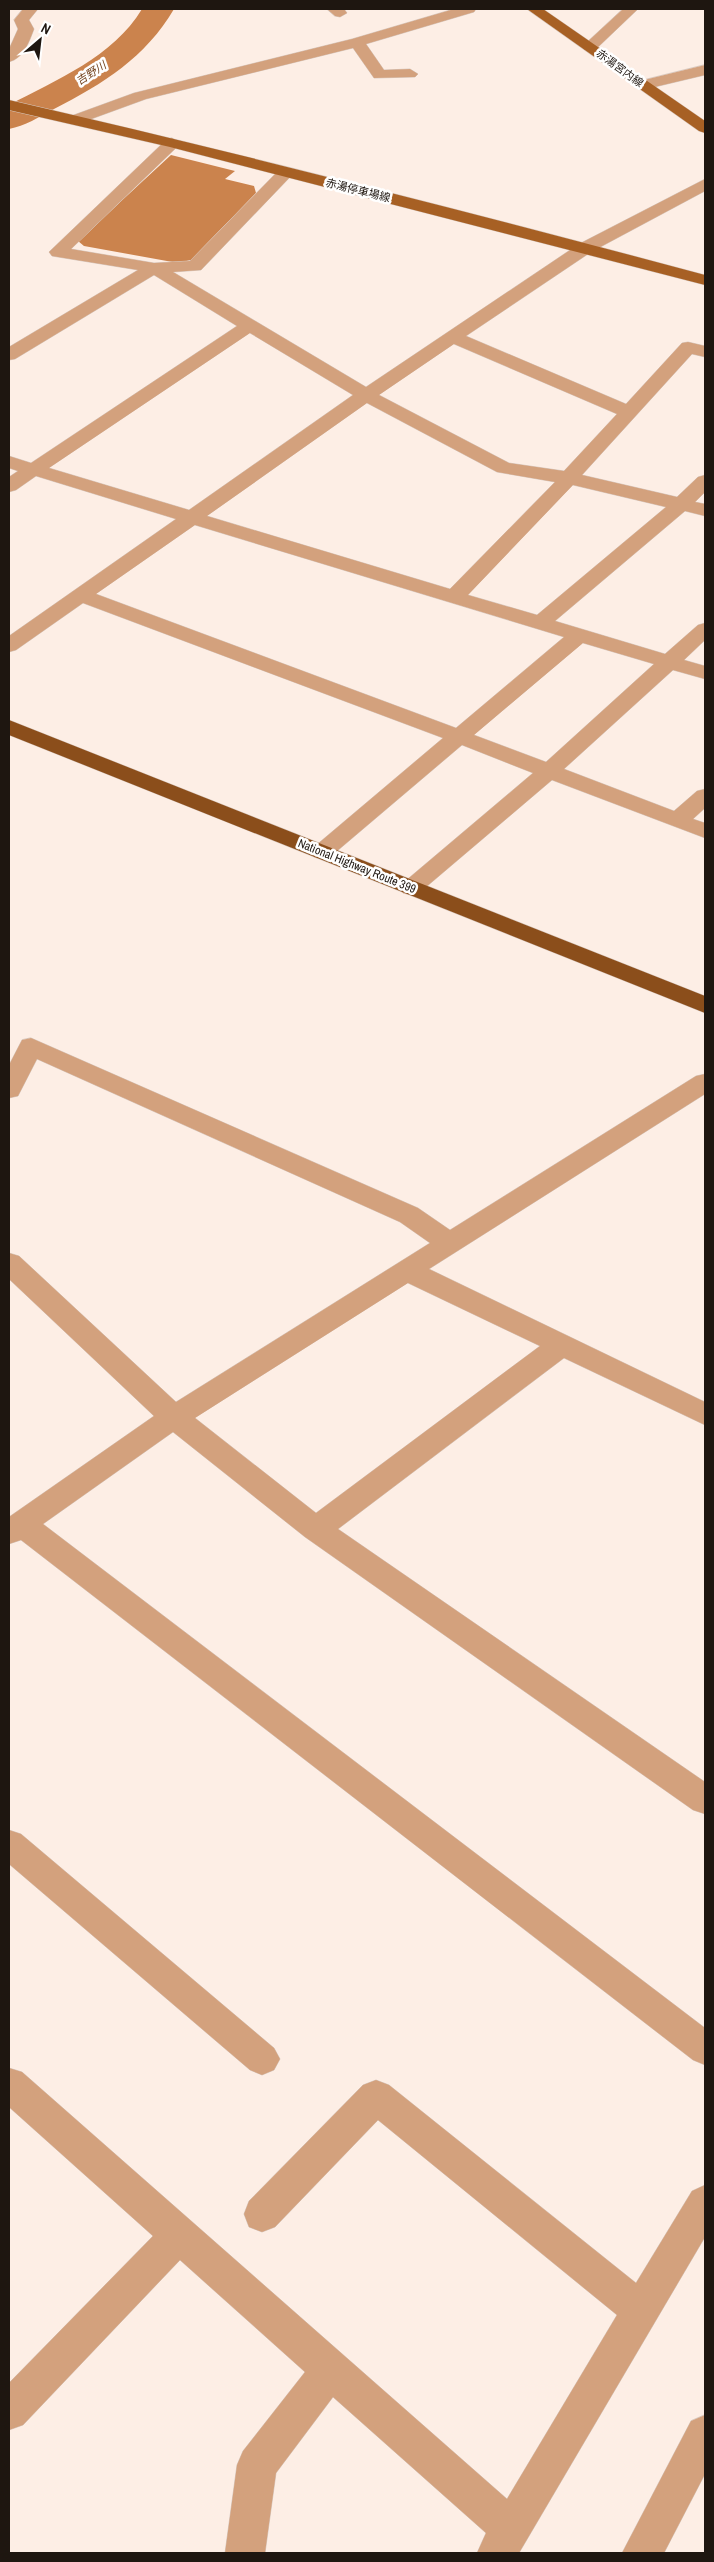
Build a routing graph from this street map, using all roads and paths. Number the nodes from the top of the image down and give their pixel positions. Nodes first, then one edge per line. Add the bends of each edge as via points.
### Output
1 (31, 9) edge
2 (468, 9) edge
3 (534, 9) edge
4 (631, 9) edge
5 (357, 42) junction
6 (590, 47) junction
7 (9, 57) edge
8 (705, 70) edge
9 (410, 74) dead end
10 (642, 85) junction
11 (9, 105) edge
12 (77, 119) junction
13 (705, 128) edge
14 (172, 143) junction
15 (286, 172) junction
16 (705, 184) edge
17 (585, 248) junction
18 (154, 268) junction
19 (705, 280) edge
20 (249, 326) junction
21 (452, 337) junction
22 (705, 352) edge
23 (9, 355) edge
24 (366, 395) junction
25 (629, 412) junction
26 (9, 462) edge
27 (34, 470) junction
28 (569, 478) junction
29 (705, 481) edge
30 (9, 486) edge
31 (681, 504) junction
32 (705, 510) edge
33 (192, 519) junction
34 (82, 596) junction
35 (454, 597) junction
36 (540, 623) junction
37 (705, 629) edge
38 (579, 635) junction
39 (9, 646) edge
40 (668, 662) junction
41 (705, 673) edge
42 (9, 727) edge
43 (458, 736) junction
44 (548, 772) junction
45 (705, 796) edge
46 (678, 821) junction
47 (705, 831) edge
48 (322, 852) junction
49 (412, 888) junction
50 (705, 1005) edge
51 (705, 1082) edge
52 (9, 1090) edge
53 (450, 1243) junction
54 (9, 1263) edge
55 (406, 1270) junction
56 (560, 1346) junction
57 (705, 1414) edge
58 (174, 1417) junction
59 (16, 1528) edge
60 (316, 1529) junction
61 (705, 1800) edge
62 (9, 1844) edge
63 (705, 2050) edge
64 (262, 2059) dead end
65 (9, 2084) edge
66 (705, 2203) edge
67 (262, 2214) dead end
68 (179, 2235) junction
69 (641, 2310) junction
70 (331, 2370) junction
71 (9, 2411) edge
72 (705, 2435) edge
73 (504, 2541) edge
74 (245, 2553) edge
75 (642, 2553) edge

1 - 7 street via 21,20 26,29 19,48
2 - 5 street
3 - 6 main road, 赤湯宮内線
4 - 6 street
5 - 9 street via 379,75
5 - 12 street via 140,96
6 - 10 main road, 赤湯宮内線
8 - 10 street
10 - 13 main road, 赤湯宮内線
11 - 12 main road, 赤湯停車場線
12 - 14 main road, 赤湯停車場線
14 - 15 main road, 赤湯停車場線
14 - 18 street via 58,252
15 - 17 main road, 赤湯停車場線
15 - 18 street via 195,266
16 - 17 street
17 - 19 main road, 赤湯停車場線
17 - 21 street
18 - 20 street
18 - 23 street
20 - 24 street
20 - 27 street
21 - 24 street
21 - 25 street
22 - 25 street via 688,347
24 - 28 street via 504,468
24 - 33 street
25 - 28 street
26 - 27 street
27 - 30 street
27 - 33 street
28 - 31 street
28 - 35 street
29 - 31 street
31 - 32 street
31 - 36 street
33 - 34 street
33 - 35 street
34 - 39 street
34 - 43 street
35 - 36 street
36 - 38 street
37 - 40 street
38 - 40 street
38 - 43 street
40 - 41 street
40 - 44 street
42 - 48 highway, National Highway Route 399
43 - 44 street
43 - 48 street
44 - 46 street
44 - 49 street
45 - 46 street
46 - 47 street
48 - 49 highway, National Highway Route 399
49 - 50 highway, National Highway Route 399
51 - 53 street
52 - 53 street via 31,1046 409,1215
53 - 55 street
54 - 58 street
55 - 56 street
55 - 58 street
56 - 57 street
56 - 60 street
58 - 59 street
58 - 60 street
59 - 63 street
60 - 61 street
62 - 64 street
65 - 68 street
66 - 69 street
67 - 69 street via 376,2097
68 - 70 street
68 - 71 street
69 - 73 street
70 - 73 street
70 - 74 street via 257,2465
72 - 75 street

